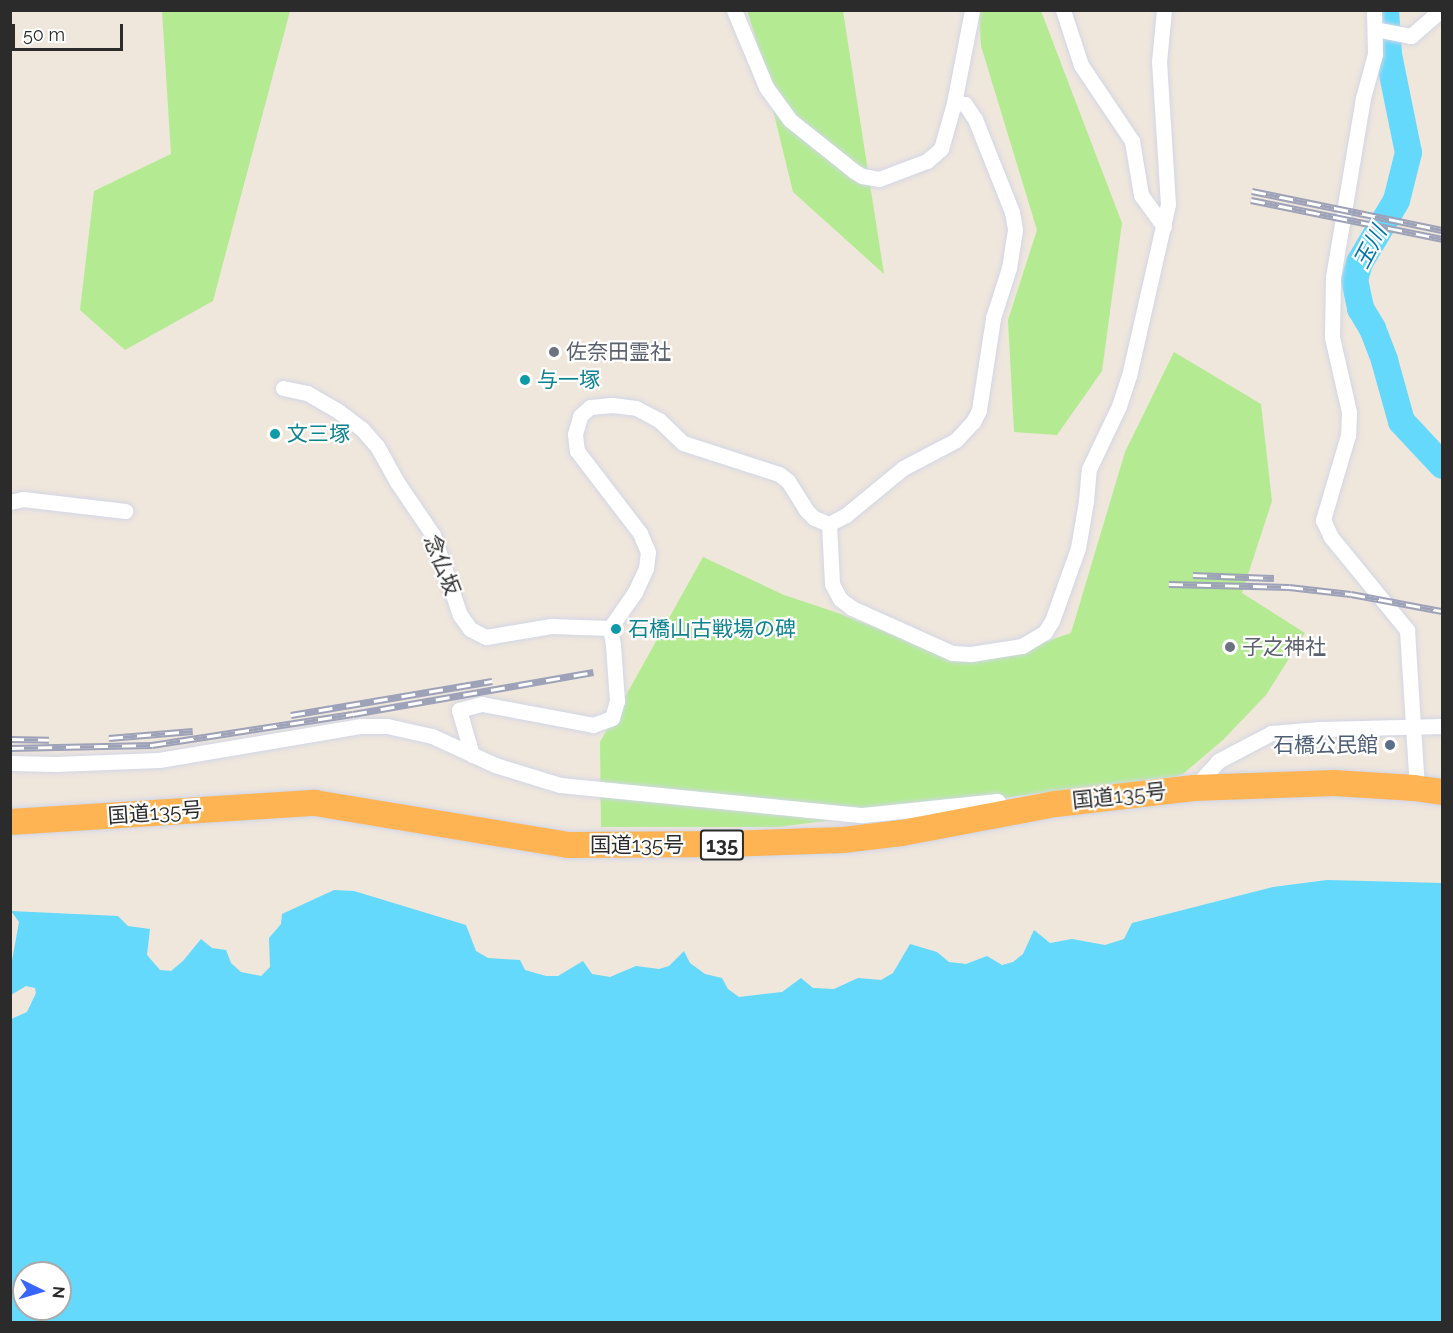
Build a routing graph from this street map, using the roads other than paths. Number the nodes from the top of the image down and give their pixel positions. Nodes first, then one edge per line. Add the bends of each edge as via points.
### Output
1 (734, 10) edge
2 (972, 10) edge
3 (1063, 10) edge
4 (1164, 10) edge
5 (1374, 10) edge
6 (1441, 10) edge
7 (1375, 29) junction
8 (954, 103) junction
9 (1164, 227) junction
10 (283, 388) dead end
11 (10, 502) edge
12 (125, 510) dead end
13 (829, 524) junction
14 (610, 628) junction
15 (1443, 726) edge
16 (1412, 727) junction
17 (472, 755) junction
18 (10, 763) edge
19 (1194, 788) junction
20 (1431, 790) edge
21 (1007, 812) junction
22 (10, 822) edge

1 - 8 street via 766,87 790,120 862,176 879,179 927,161 941,149
2 - 8 street
3 - 9 street via 1081,65 1132,141 1141,195
4 - 9 street via 1159,62 1168,204
5 - 7 street
6 - 7 street via 1411,36
7 - 16 street via 1375,54 1363,98 1334,278 1332,337 1349,412 1348,435 1323,520 1331,537 1407,630
8 - 13 street via 966,104 975,119 1012,212 1015,230 1009,267 993,318 980,410 956,440 903,468 846,515
9 - 13 street via 1129,376 1089,469 1078,548 1045,632 1022,646 972,654 952,652 852,608 840,599 832,584
10 - 14 street, 念仏坂 via 307,393 338,411 377,446 433,535 460,615 470,629 486,637 551,626
11 - 12 street via 23,499
13 - 14 street via 806,510 779,474 683,443 659,420 636,408 590,407 580,416 575,434 577,451 640,533 648,552 646,568 635,592
14 - 17 street via 617,701 612,718 593,725 482,704 459,710
15 - 16 street
16 - 19 street via 1271,733 1218,761
16 - 20 street
17 - 18 street via 422,733 374,725 159,760
17 - 21 street via 526,776 560,784 863,815 997,801
19 - 20 highway, 国道135号 / 135 via 1324,783
19 - 21 highway, 国道135号 / 135
21 - 22 highway, 国道135号 / 135 via 902,833 843,840 667,845 568,845 315,804

